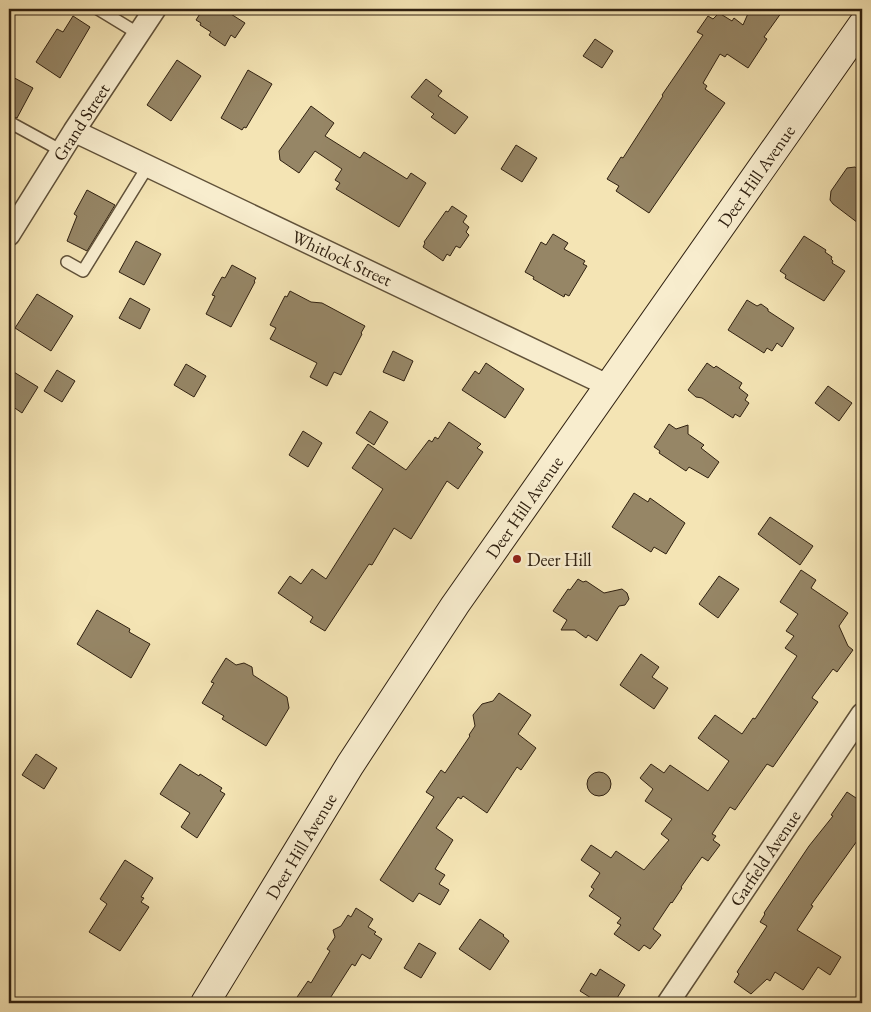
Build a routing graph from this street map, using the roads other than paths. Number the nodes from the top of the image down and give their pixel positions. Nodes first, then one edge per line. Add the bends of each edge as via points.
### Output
1 (98, 9) edge
2 (155, 9) edge
3 (862, 25) edge
4 (139, 34) junction
5 (9, 122) edge
6 (74, 131) junction
7 (62, 151) junction
8 (148, 166) junction
9 (9, 235) edge
10 (67, 262) dead end
11 (609, 386) junction
12 (862, 714) edge
13 (206, 1003) edge
14 (668, 1003) edge

1 - 4 lane
2 - 4 street, Grand Street
3 - 11 street, Deer Hill Avenue
4 - 6 street, Grand Street
5 - 7 lane
6 - 7 street, Grand Street
6 - 8 street, Whitlock Street
7 - 9 street, Grand Street
8 - 10 lane via 83,271
8 - 11 street, Whitlock Street
11 - 13 street, Deer Hill Avenue via 455,605 350,766
12 - 14 street, Garfield Avenue

